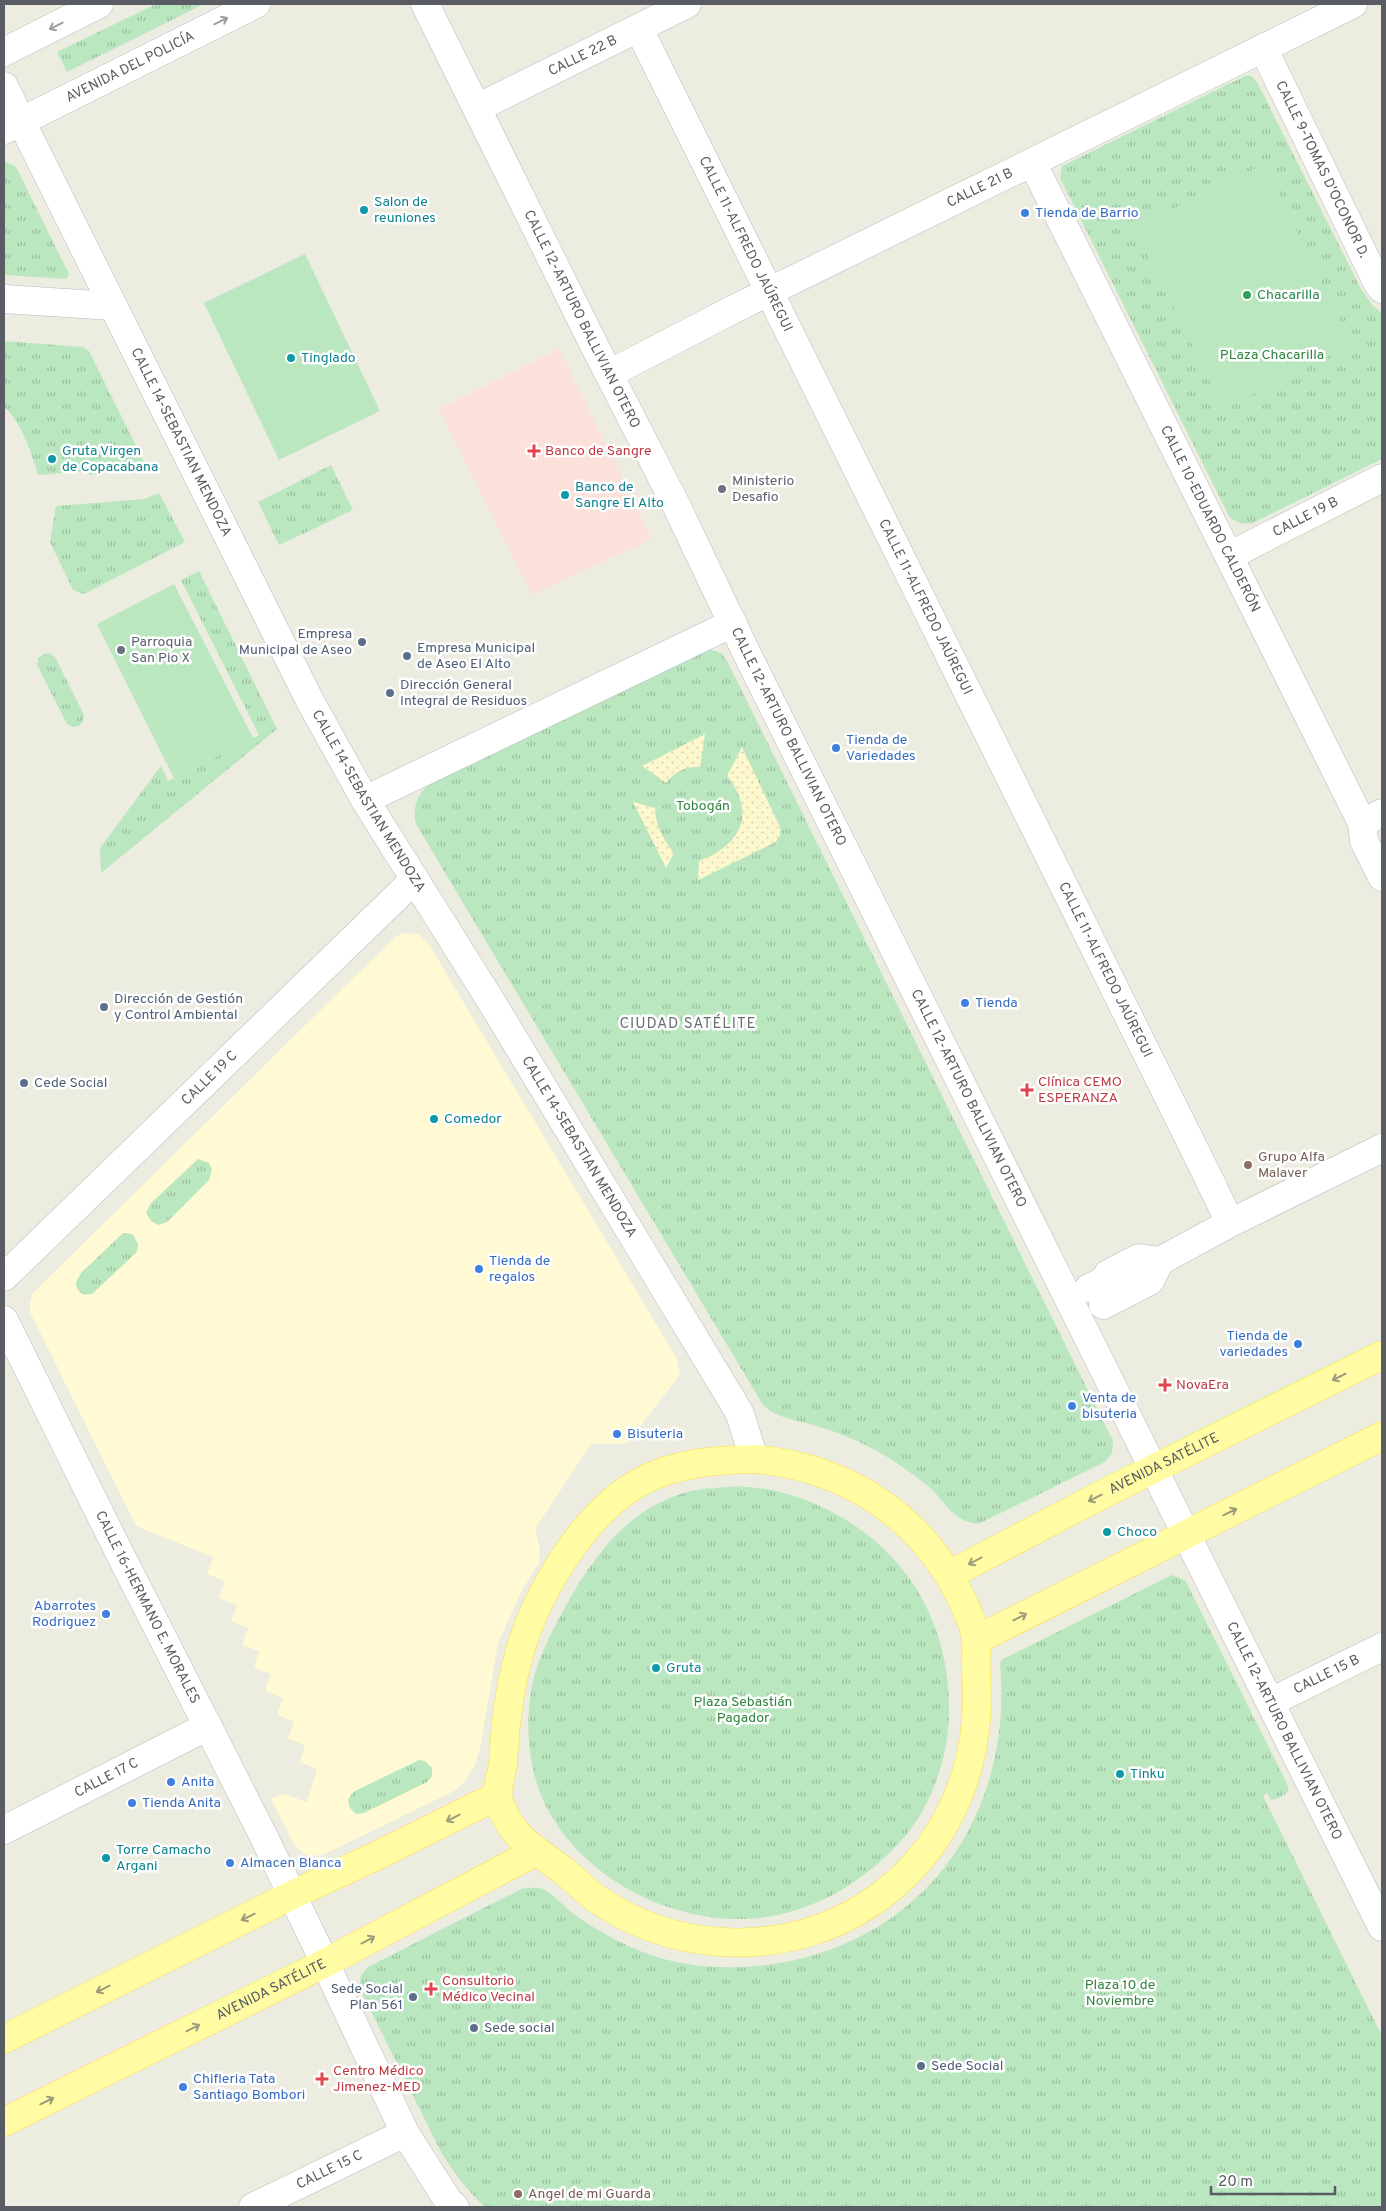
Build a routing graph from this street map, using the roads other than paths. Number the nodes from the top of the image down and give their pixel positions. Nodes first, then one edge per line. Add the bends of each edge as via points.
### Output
1 (99, 4) edge
2 (256, 4) edge
3 (426, 4) edge
4 (687, 4) edge
5 (1353, 4) edge
6 (639, 29) junction
7 (1263, 48) junction
8 (4, 52) edge
9 (4, 86) edge
10 (478, 108) junction
11 (12, 125) edge
12 (1032, 162) junction
13 (1382, 289) edge
14 (768, 293) junction
15 (4, 299) edge
16 (112, 306) junction
17 (609, 374) junction
18 (1382, 478) edge
19 (1229, 556) junction
20 (733, 623) junction
21 (365, 800) junction
22 (1372, 818) edge
23 (1382, 877) edge
24 (414, 879) junction
25 (1382, 1148) edge
26 (1230, 1223) junction
27 (4, 1277) edge
28 (1096, 1296) dead end
29 (4, 1320) edge
30 (1382, 1355) edge
31 (1382, 1436) edge
32 (754, 1459) junction
33 (1154, 1468) junction
34 (1186, 1534) junction
35 (949, 1575) junction
36 (976, 1640) junction
37 (1382, 1646) edge
38 (1271, 1702) junction
39 (208, 1726) junction
40 (497, 1796) junction
41 (4, 1830) edge
42 (534, 1852) junction
43 (292, 1895) junction
44 (1382, 1927) edge
45 (325, 1963) junction
46 (4, 2039) edge
47 (4, 2122) edge
48 (405, 2133) junction
49 (253, 2207) edge
50 (455, 2207) edge

1 -> 8 street
11 -> 2 street, AVENIDA DEL POLICÍA
3 - 10 street, CALLE 12-ARTURO BALLIVIAN OTERO
4 - 6 street, CALLE 22 B
5 - 7 street, CALLE 21 B
6 - 10 street, CALLE 22 B
6 - 14 street, CALLE 11-ALFREDO JAÚREGUI
7 - 12 street, CALLE 21 B
7 - 13 street, CALLE 9-TOMAS D'OCONOR D.
9 - 11 street, CALLE 14-SEBASTIAN MENDOZA
10 - 17 street, CALLE 12-ARTURO BALLIVIAN OTERO
11 - 16 street, CALLE 14-SEBASTIAN MENDOZA
12 - 14 street, CALLE 21 B
12 - 19 street, CALLE 10-EDUARDO CALDERÓN
14 - 17 street, CALLE 21 B
14 - 26 street, CALLE 11-ALFREDO JAÚREGUI
15 - 16 street
16 - 21 street, CALLE 14-SEBASTIAN MENDOZA via 310,701
17 - 20 street, CALLE 12-ARTURO BALLIVIAN OTERO
18 - 19 street, CALLE 19 B
19 - 22 street, CALLE 10-EDUARDO CALDERÓN
20 - 21 street
20 - 33 street, CALLE 12-ARTURO BALLIVIAN OTERO
21 - 24 street, CALLE 14-SEBASTIAN MENDOZA
22 - 23 street, CALLE 10-EDUARDO CALDERÓN via 1364,841
24 - 27 street, CALLE 19 C
24 - 32 street, CALLE 14-SEBASTIAN MENDOZA via 740,1414
25 - 26 street
26 - 28 street via 1160,1261 1139,1258 1108,1274
29 - 39 street, CALLE 16-HERMANO E. MORALES
30 -> 33 main road, AVENIDA SATÉLITE
34 -> 31 main road
32 - 35 main road via 815,1470 871,1496 913,1528
32 - 40 main road via 697,1464 643,1481 619,1496 573,1546 528,1626 516,1663
33 - 34 street, CALLE 12-ARTURO BALLIVIAN OTERO
33 -> 35 main road, AVENIDA SATÉLITE
36 -> 34 main road
34 - 38 street, CALLE 12-ARTURO BALLIVIAN OTERO
35 - 36 main road via 964,1604
36 - 42 main road via 978,1703 974,1740 951,1812 933,1840 889,1892 829,1926 795,1936 759,1941 689,1938 654,1929 621,1915
37 - 38 street, CALLE 15 B
38 - 44 street, CALLE 12-ARTURO BALLIVIAN OTERO
39 - 41 street, CALLE 17 C
39 - 43 street, CALLE 16-HERMANO E. MORALES
40 - 42 main road via 509,1825
40 -> 43 main road
45 -> 42 main road, AVENIDA SATÉLITE
43 - 45 street, CALLE 16-HERMANO E. MORALES
43 -> 46 main road
47 -> 45 main road, AVENIDA SATÉLITE
45 - 48 street, CALLE 16-HERMANO E. MORALES
48 - 49 street, CALLE 15 C
48 - 50 street

